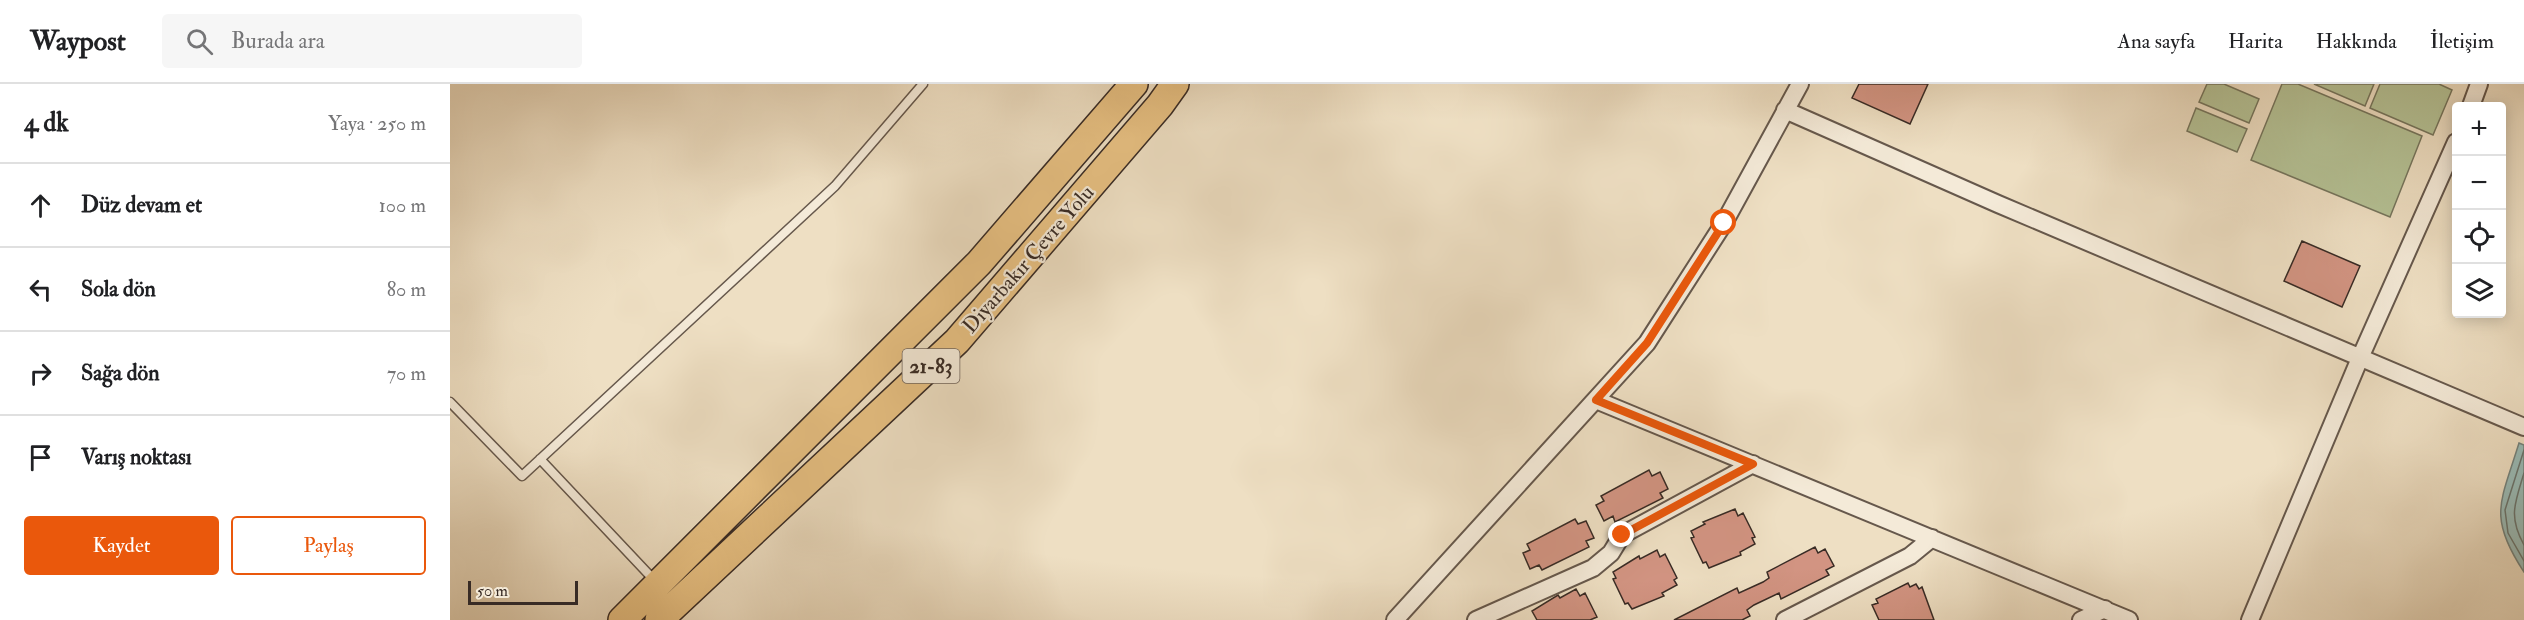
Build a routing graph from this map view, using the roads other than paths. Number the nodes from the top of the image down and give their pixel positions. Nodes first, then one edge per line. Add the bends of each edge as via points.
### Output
1 (923, 84) edge
2 (1134, 84) edge
3 (1175, 84) edge
4 (1800, 84) edge
5 (2479, 84) edge
6 (2472, 102) edge
7 (1785, 110) junction
8 (2452, 153) edge
9 (2360, 358) junction
10 (1596, 400) junction
11 (450, 402) edge
12 (2524, 427) edge
13 (540, 459) junction
14 (1753, 464) junction
15 (1932, 538) junction
16 (658, 585) junction
17 (2105, 609) junction
18 (622, 620) edge
19 (659, 620) edge
20 (1395, 620) edge
21 (1476, 620) edge
22 (1785, 620) edge
23 (2081, 620) edge
24 (2129, 620) edge
25 (2250, 620) edge

1 - 13 lane via 834,186
2 - 16 highway, Diyarbakır Çevre Yolu / 21-83 via 979,263
3 - 19 highway, Diyarbakır Çevre Yolu / 21-83 via 957,341
4 - 7 street
5 - 6 street
7 - 9 street
7 - 10 street via 1724,223 1647,343
8 - 9 street
9 - 12 street
9 - 25 street
10 - 14 street
10 - 20 street
11 - 13 lane via 522,476
13 - 16 lane
14 - 15 street
14 - 21 street via 1622,535 1611,553 1593,568
15 - 17 street
15 - 22 street via 1910,556
16 - 18 highway, Diyarbakır Çevre Yolu / 21-83
17 - 23 street
17 - 24 street

